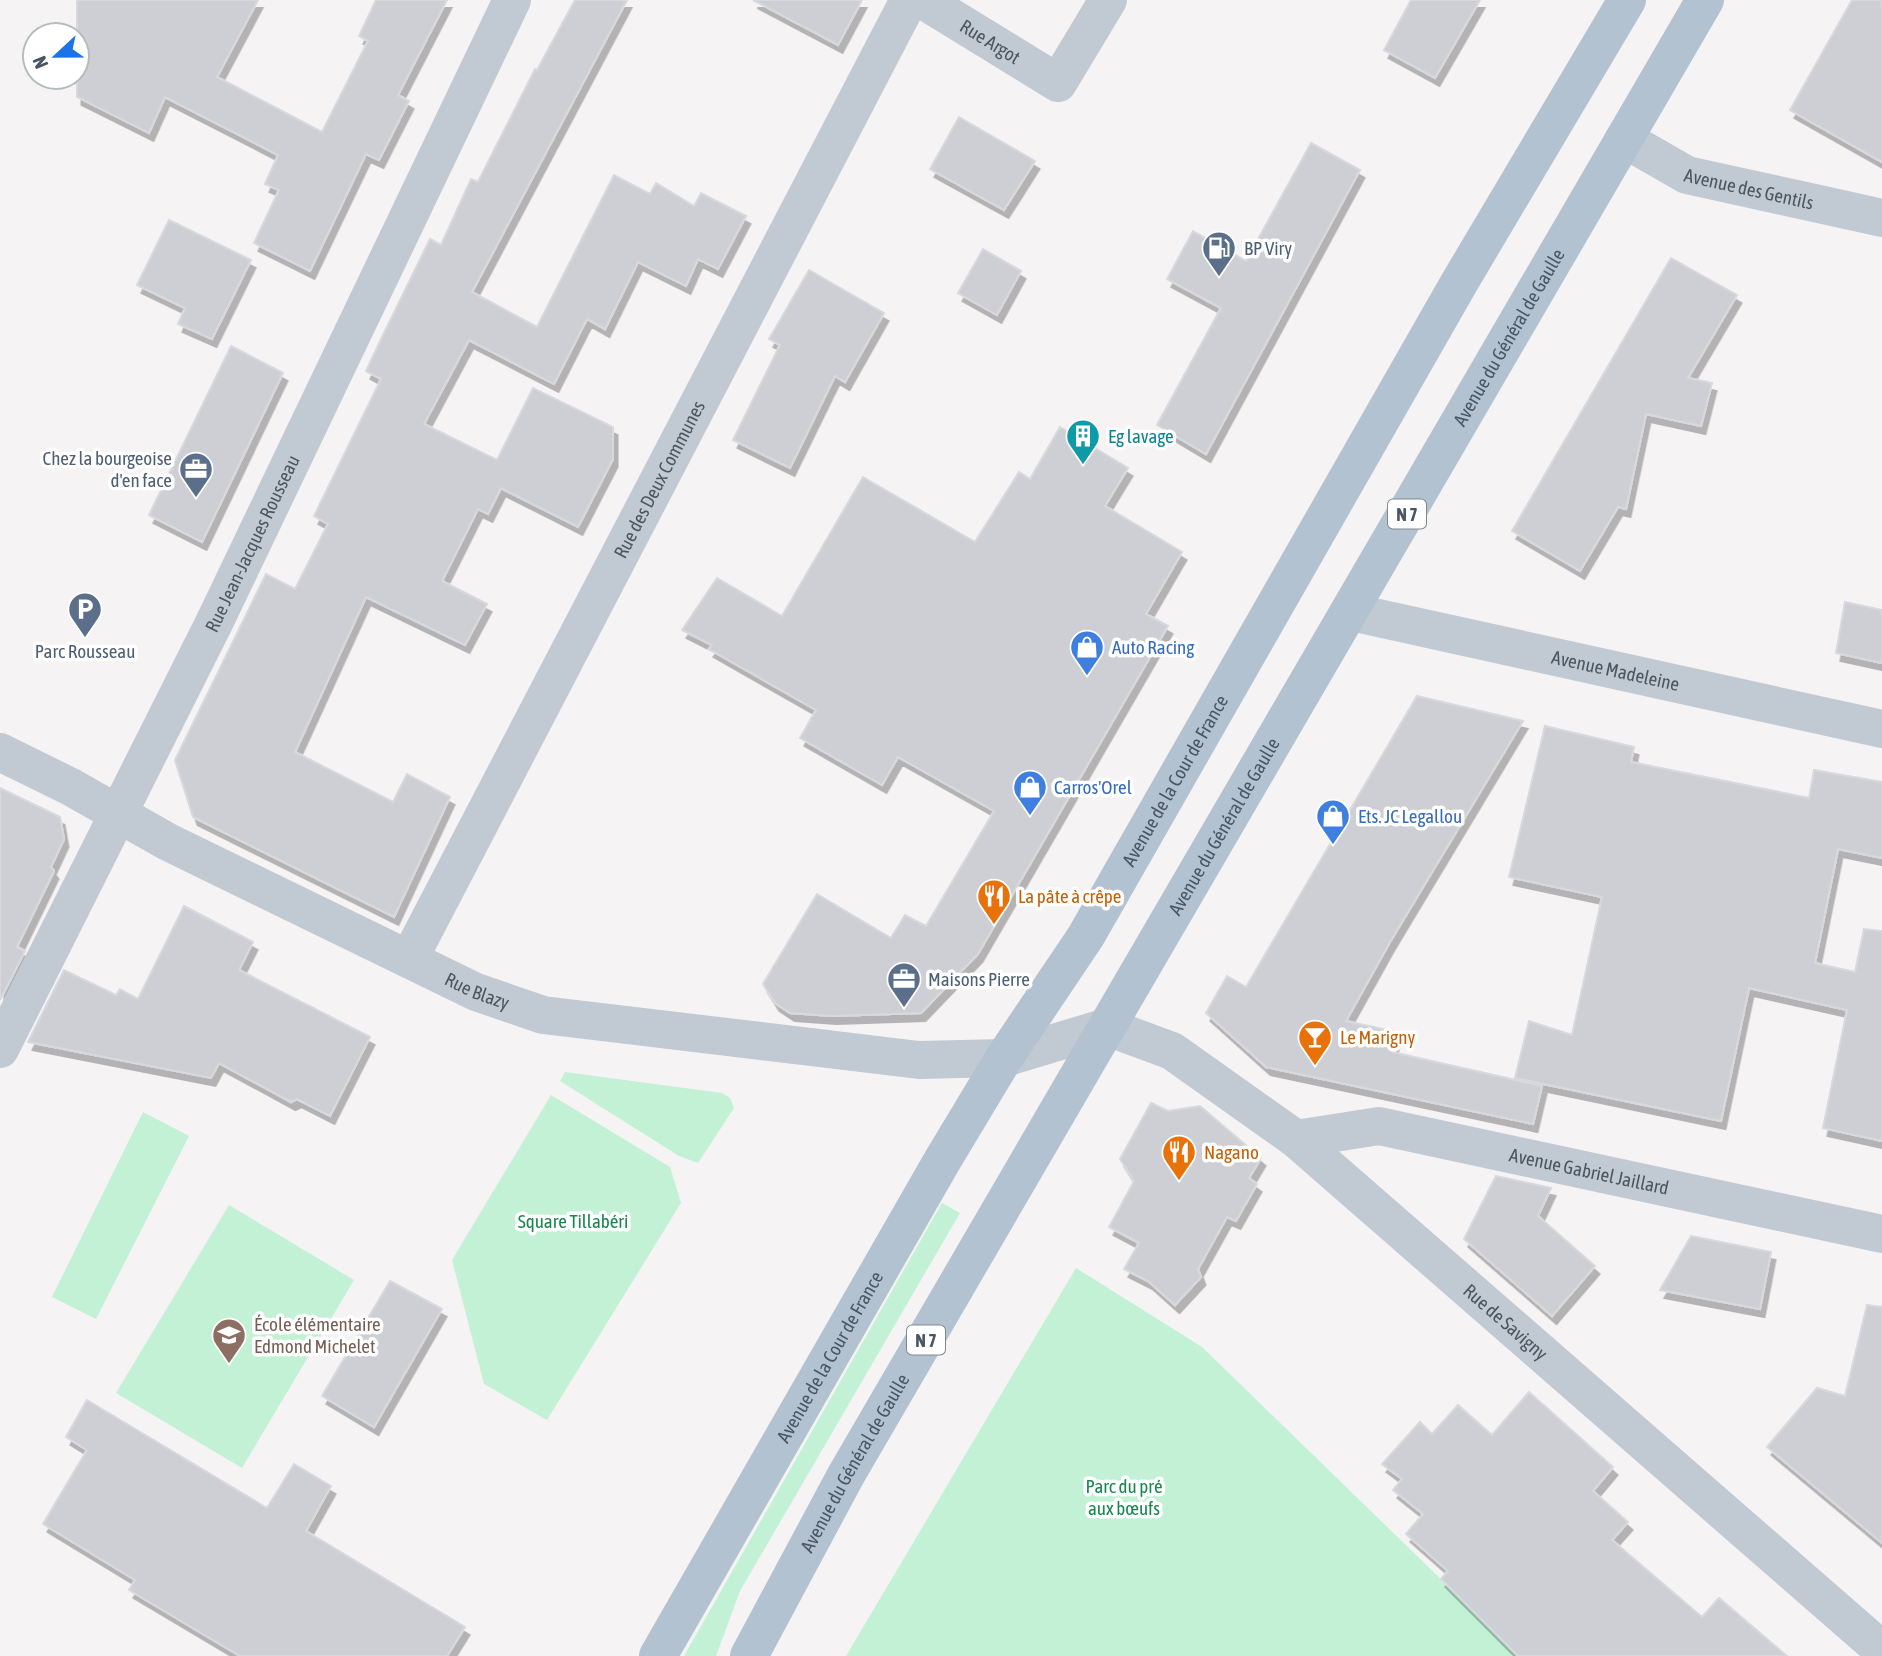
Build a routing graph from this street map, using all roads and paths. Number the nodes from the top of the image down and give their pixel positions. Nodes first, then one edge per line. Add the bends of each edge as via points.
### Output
1 (512, 0) edge
2 (909, 0) edge
3 (923, 0) edge
4 (1108, 0) edge
5 (1627, 0) edge
6 (1705, 0) edge
7 (1625, 139) junction
8 (1882, 218) edge
9 (1351, 612) junction
10 (1882, 729) edge
11 (0, 752) edge
12 (117, 815) junction
13 (409, 959) junction
14 (1107, 1027) junction
15 (0, 1049) edge
16 (1004, 1058) junction
17 (1296, 1139) junction
18 (1882, 1234) edge
19 (1882, 1650) edge
20 (658, 1656) edge
21 (749, 1656) edge

1 - 12 street, Rue Jean-Jacques Rousseau via 214,623
2 - 13 street, Rue des Deux Communes
3 - 4 street, Rue Argot via 1058,83
5 - 16 main road, Avenue de la Cour de France via 1459,283 1086,936
6 - 7 main road, Avenue du Général de Gaulle / N 7
7 - 8 street, Avenue des Gentils via 1686,175
7 - 9 main road, Avenue du Général de Gaulle / N 7
9 - 10 street, Avenue Madeleine
9 - 14 main road, Avenue du Général de Gaulle / N 7
11 - 12 street, Rue Blazy
12 - 13 street, Rue Blazy
12 - 15 street, Rue Jean-Jacques Rousseau
13 - 16 street, Rue Blazy via 476,992 543,1015 919,1060
14 - 16 street
14 - 17 street, Rue de Savigny via 1172,1051
14 - 21 main road, Avenue du Général de Gaulle / N 7 via 846,1475
16 - 20 main road, Avenue de la Cour de France
17 - 18 street, Avenue Gabriel Jaillard via 1379,1126
17 - 19 street, Rue de Savigny

